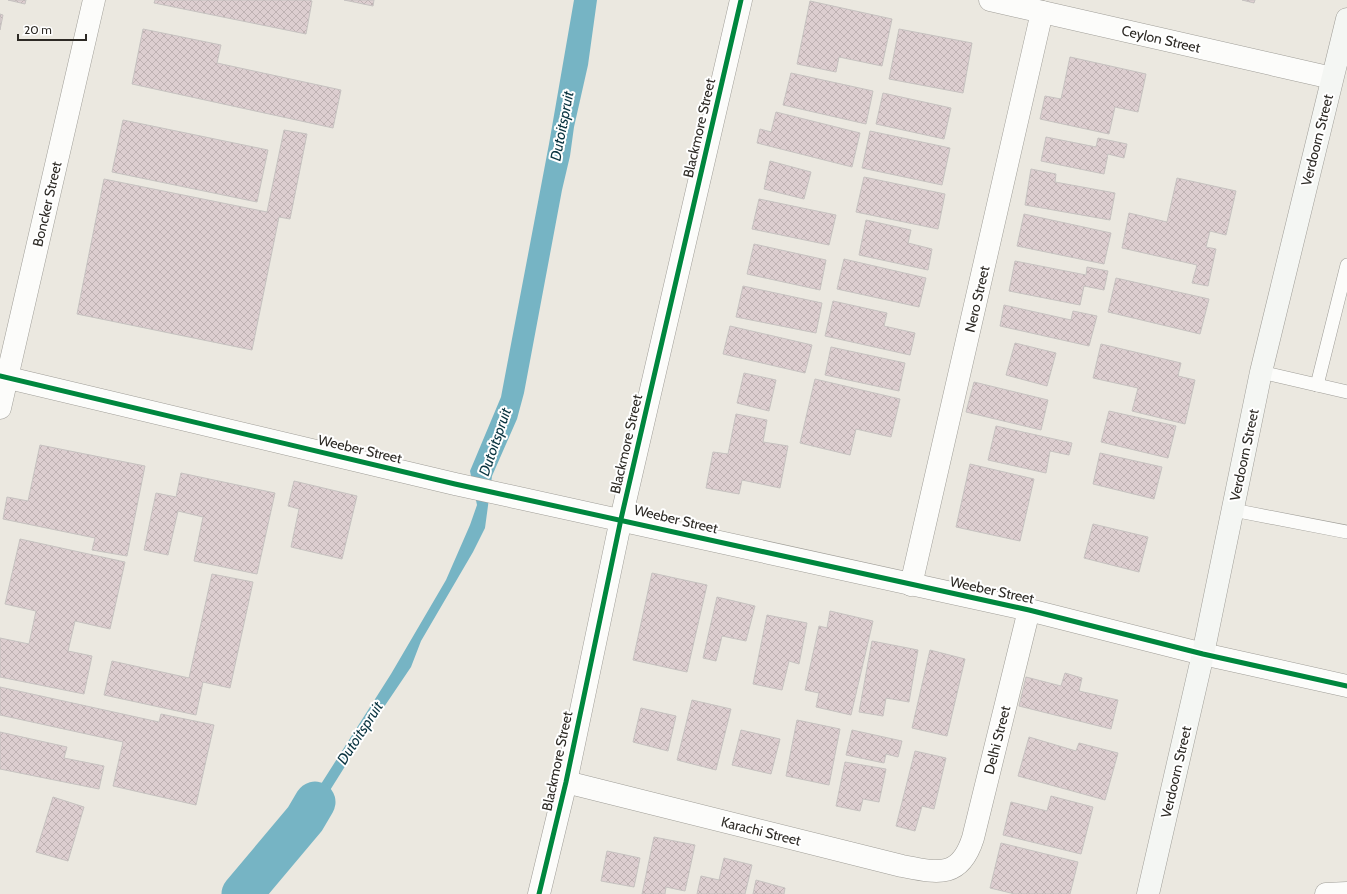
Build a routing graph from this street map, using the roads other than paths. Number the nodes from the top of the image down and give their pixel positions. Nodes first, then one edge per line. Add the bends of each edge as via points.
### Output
1 (94, 0) edge
2 (741, 0) edge
3 (990, 0) edge
4 (1042, 12) junction
5 (1347, 19) edge
6 (1332, 78) junction
7 (1347, 265) edge
8 (1261, 372) junction
9 (4, 376) edge
10 (1317, 385) junction
11 (1347, 392) edge
12 (0, 408) edge
13 (1233, 510) junction
14 (621, 519) junction
15 (1347, 532) edge
16 (911, 585) junction
17 (1029, 610) junction
18 (1203, 654) junction
19 (1347, 686) edge
20 (566, 782) junction
21 (957, 866) joint
22 (1347, 893) edge
23 (538, 894) edge
24 (1148, 894) edge
25 (1326, 894) edge

1 - 9 street, Boncker Street
2 - 14 street, Blackmore Street
3 - 4 street, Ceylon Street
4 - 6 street, Ceylon Street
4 - 16 street, Nero Street
5 - 6 street, Verdoorn Street
6 - 8 street, Verdoorn Street
7 - 10 lane
8 - 10 lane
8 - 13 street, Verdoorn Street
9 - 12 street, Boncker Street
9 - 14 street, Weeber Street via 455,484
10 - 11 lane
13 - 15 lane
13 - 18 street, Verdoorn Street
14 - 16 street, Weeber Street
14 - 20 street, Blackmore Street
16 - 17 street, Weeber Street
17 - 18 street, Weeber Street
17 - 21 street, Delhi Street via 973,838 964,860
18 - 19 street, Weeber Street
18 - 24 street, Verdoorn Street
20 - 21 street, Karachi Street via 902,866 928,871 946,871
20 - 23 street, Blackmore Street
22 - 25 street

